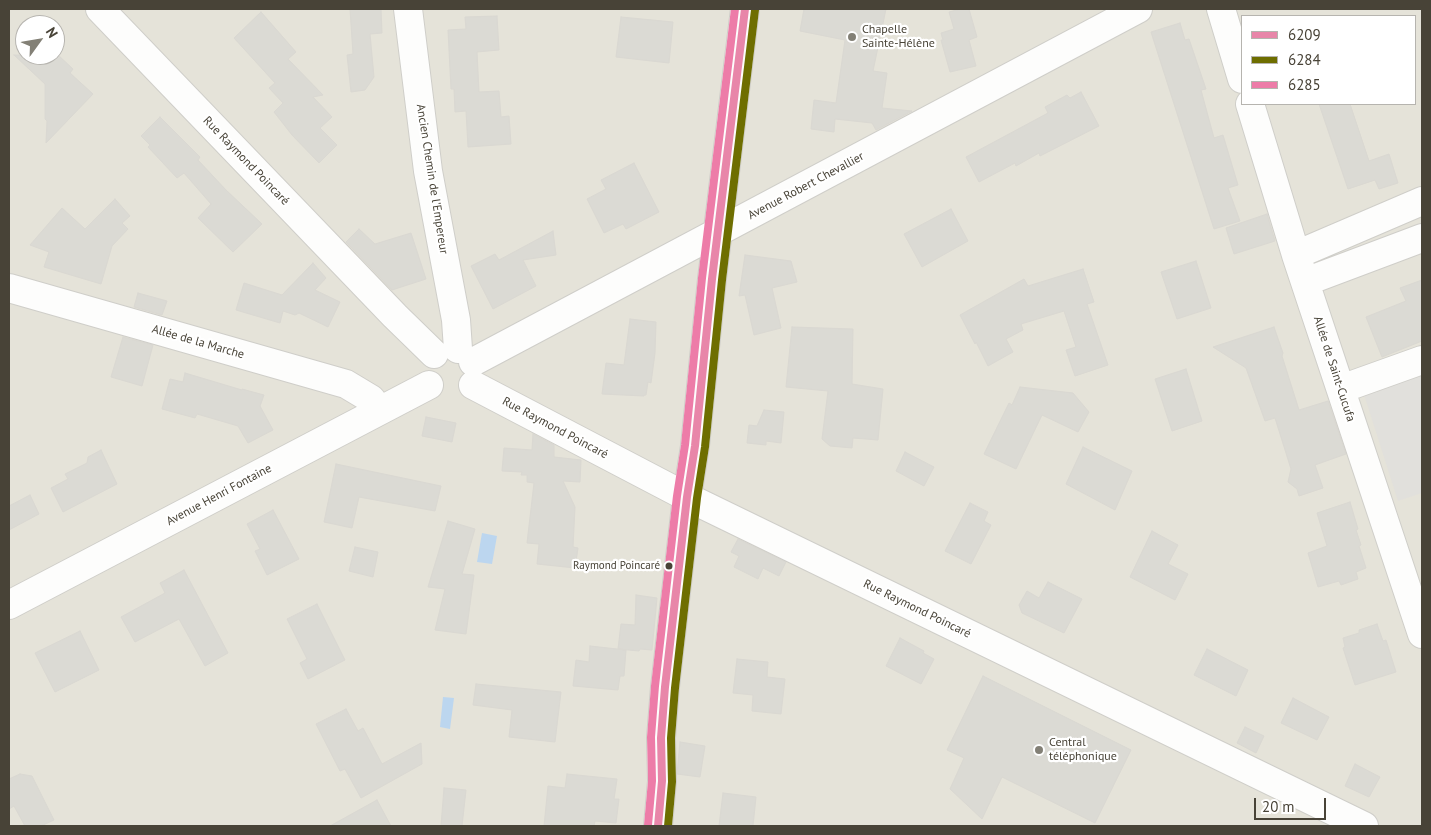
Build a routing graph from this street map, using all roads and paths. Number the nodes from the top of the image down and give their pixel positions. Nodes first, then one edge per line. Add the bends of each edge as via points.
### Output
1 (100, 9) edge
2 (408, 9) edge
3 (745, 9) edge
4 (1138, 9) edge
5 (1221, 9) edge
6 (1241, 76) edge
7 (1250, 105) edge
8 (1422, 201) edge
9 (718, 233) junction
10 (1422, 238) edge
11 (1296, 255) junction
12 (1305, 282) junction
13 (9, 288) edge
14 (1422, 360) edge
15 (453, 376) junction
16 (1341, 389) junction
17 (380, 410) junction
18 (687, 497) junction
19 (9, 605) edge
20 (1422, 634) edge
21 (658, 826) edge
22 (1364, 826) edge

1 - 15 street, Rue Raymond Poincaré
2 - 15 street, Ancien Chemin de l'Empereur via 428,171 456,320
3 - 9 street
4 - 9 street, Avenue Robert Chevallier
5 - 6 street
7 - 11 street, Allée de Saint-Cucufa
8 - 11 street
9 - 15 street, Avenue Robert Chevallier
9 - 18 street
10 - 12 street
11 - 12 street, Allée de Saint-Cucufa
12 - 16 street, Allée de Saint-Cucufa
13 - 17 street, Allée de la Marche via 346,384
14 - 16 street
15 - 17 street, Avenue Henri Fontaine
15 - 18 street, Rue Raymond Poincaré
16 - 20 street, Allée de Saint-Cucufa
17 - 19 street, Avenue Henri Fontaine
18 - 21 street via 665,687
18 - 22 street, Rue Raymond Poincaré

